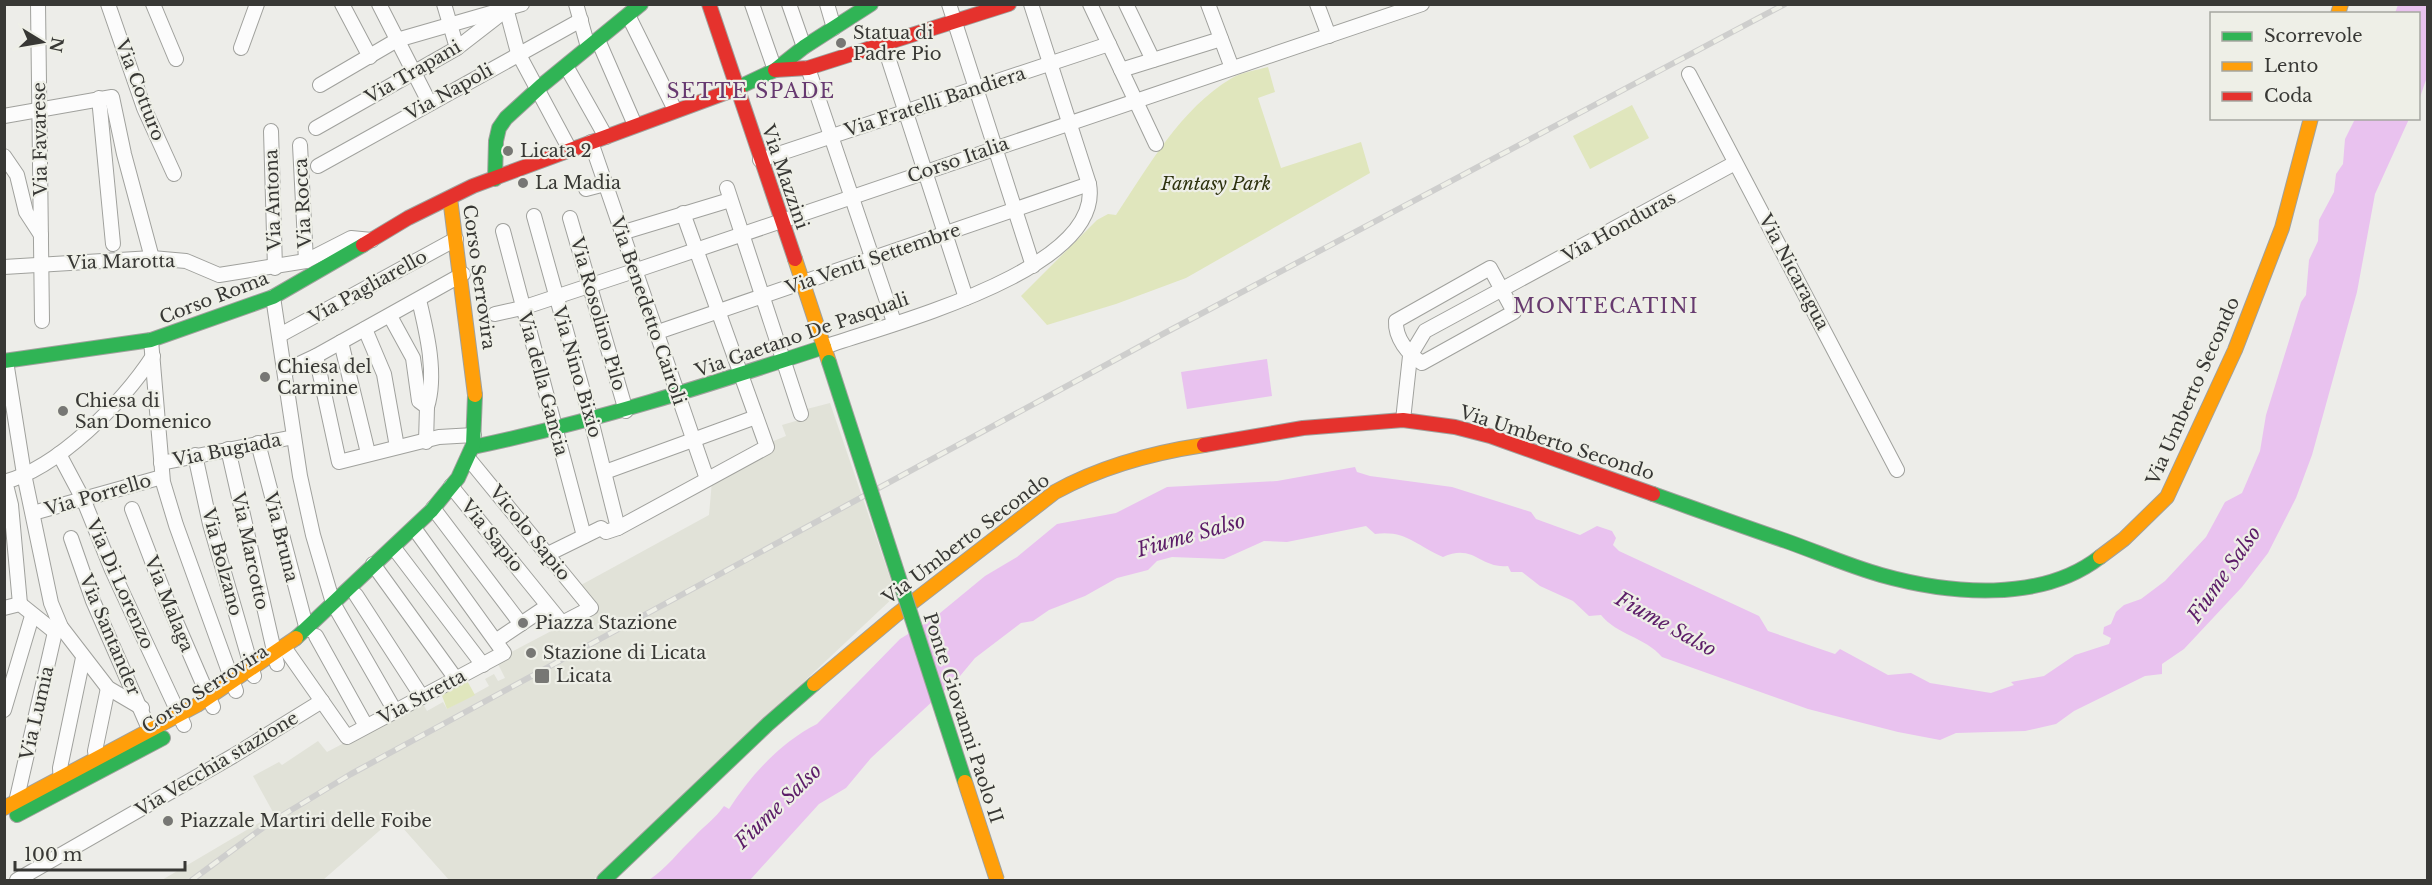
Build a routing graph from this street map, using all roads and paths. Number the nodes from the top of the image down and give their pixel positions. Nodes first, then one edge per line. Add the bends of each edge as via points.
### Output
1 (38, 4) edge
2 (108, 4) edge
3 (153, 4) edge
4 (257, 4) edge
5 (342, 4) edge
6 (379, 4) edge
7 (444, 4) edge
8 (522, 4) edge
9 (576, 4) edge
10 (641, 4) edge
11 (709, 4) edge
12 (752, 4) edge
13 (789, 4) edge
14 (827, 4) edge
15 (871, 4) edge
16 (949, 4) edge
17 (1009, 4) edge
18 (1031, 4) edge
19 (1090, 4) edge
20 (1126, 4) edge
21 (1208, 4) edge
22 (1317, 4) edge
23 (1422, 4) edge
24 (505, 7) edge
25 (628, 15) junction
26 (580, 20) junction
27 (955, 24) junction
28 (450, 26) junction
29 (834, 28) junction
30 (1329, 36) junction
31 (1221, 39) junction
32 (397, 40) junction
33 (593, 43) junction
34 (1109, 44) junction
35 (884, 45) junction
36 (804, 47) junction
37 (242, 48) dead end
38 (457, 48) junction
39 (518, 53) junction
40 (370, 57) junction
41 (176, 59) dead end
42 (1153, 60) junction
43 (1051, 63) junction
44 (566, 66) junction
45 (808, 68) junction
46 (1232, 68) junction
47 (775, 70) junction
48 (1121, 70) junction
49 (414, 72) junction
50 (1689, 74) dead end
51 (320, 85) dead end
52 (975, 88) junction
53 (736, 89) junction
54 (539, 90) junction
55 (106, 98) junction
56 (1136, 100) junction
57 (429, 102) junction
58 (675, 110) junction
59 (38, 111) junction
60 (906, 111) junction
61 (4, 116) edge
62 (2310, 120) edge
63 (1071, 122) junction
64 (634, 125) junction
65 (316, 128) dead end
66 (271, 131) dead end
67 (606, 136) junction
68 (831, 136) junction
69 (591, 142) junction
70 (1156, 144) dead end
71 (300, 145) dead end
72 (995, 147) junction
73 (570, 150) junction
74 (4, 156) edge
75 (760, 160) junction
76 (1735, 163) junction
77 (318, 166) dead end
78 (925, 171) junction
79 (174, 174) dead end
80 (495, 179) junction
81 (605, 184) junction
82 (1089, 184) junction
83 (586, 189) dead end
84 (851, 196) junction
85 (450, 198) junction
86 (1015, 211) junction
87 (683, 213) junction
88 (534, 216) dead end
89 (570, 218) dead end
90 (781, 221) junction
91 (503, 231) dead end
92 (621, 232) junction
93 (741, 233) junction
94 (946, 234) junction
95 (42, 237) junction
96 (456, 239) junction
97 (372, 240) junction
98 (696, 249) junction
99 (114, 254) junction
100 (153, 258) junction
101 (873, 259) junction
102 (306, 261) junction
103 (42, 264) junction
104 (1033, 266) junction
105 (4, 267) edge
106 (275, 268) junction
107 (634, 271) junction
108 (463, 274) junction
109 (802, 283) junction
110 (591, 285) junction
111 (1503, 290) junction
112 (273, 297) junction
113 (556, 297) junction
114 (762, 297) junction
115 (966, 298) junction
116 (419, 300) junction
117 (522, 308) junction
118 (718, 312) junction
119 (495, 314) tunnel mouth
120 (390, 316) junction
121 (42, 321) dead end
122 (894, 322) junction
123 (365, 329) junction
124 (655, 333) junction
125 (280, 335) junction
126 (151, 340) junction
127 (341, 342) junction
128 (824, 346) junction
129 (153, 356) junction
130 (316, 356) junction
131 (1410, 356) junction
132 (783, 360) junction
133 (5, 361) edge
134 (829, 362) joint
135 (286, 369) junction
136 (741, 375) junction
137 (677, 396) junction
138 (427, 407) junction
139 (626, 411) junction
140 (801, 414) dead end
141 (756, 417) junction
142 (591, 420) junction
143 (1403, 420) junction
144 (556, 430) junction
145 (294, 437) junction
146 (692, 440) junction
147 (426, 442) junction
148 (258, 443) junction
149 (397, 447) junction
150 (471, 447) junction
151 (228, 449) junction
152 (368, 453) junction
153 (59, 454) junction
154 (195, 455) junction
155 (161, 470) junction
156 (1897, 470) dead end
157 (605, 472) junction
158 (707, 479) junction
159 (11, 484) edge
160 (451, 486) junction
161 (84, 501) junction
162 (433, 508) junction
163 (132, 509) dead end
164 (33, 513) junction
165 (414, 528) junction
166 (618, 528) junction
167 (585, 536) junction
168 (71, 538) dead end
169 (394, 548) junction
170 (548, 554) junction
171 (376, 568) junction
172 (356, 595) junction
173 (20, 604) junction
174 (546, 607) junction
175 (4, 608) edge
176 (336, 608) junction
177 (32, 616) junction
178 (521, 624) junction
179 (58, 630) junction
180 (311, 633) junction
181 (497, 640) junction
182 (282, 655) junction
183 (83, 658) junction
184 (483, 665) junction
185 (254, 673) junction
186 (456, 679) junction
187 (234, 686) junction
188 (108, 688) junction
189 (422, 697) junction
190 (322, 701) junction
191 (211, 702) junction
192 (141, 708) junction
193 (4, 710) edge
194 (395, 711) junction
195 (182, 721) junction
196 (366, 726) junction
197 (153, 737) junction
198 (97, 767) junction
199 (61, 786) junction
200 (14, 807) edge
201 (4, 820) edge
202 (17, 880) edge
203 (604, 880) edge
204 (997, 880) edge

1 - 59 street, Via Favarese
2 - 79 street, Via Cotturo via 144,108
3 - 41 street
4 - 37 street
5 - 40 street
6 - 32 street
7 - 28 street
8 - 24 street
9 - 26 street
10 - 25 main road
11 - 53 main road, Via Mazzini
12 - 47 street
13 - 36 street
14 - 29 street
15 - 29 main road
16 - 27 street
17 - 27 main road
18 - 43 street
19 - 34 street
20 - 42 street
21 - 31 street
22 - 30 street
23 - 30 street, Corso Italia
24 - 28 street
24 - 38 street, Via Trapani
24 - 39 street
25 - 33 main road
25 - 58 street
26 - 33 street
26 - 39 street, Via Napoli
27 - 35 main road
27 - 52 street
28 - 32 street
28 - 38 street
29 - 36 main road
30 - 46 street, Corso Italia
31 - 42 street
31 - 46 street
32 - 40 street
32 - 49 street
33 - 44 main road
33 - 64 street
34 - 43 street, Via Fratelli Bandiera
34 - 48 street
35 - 45 main road
35 - 60 street
36 - 47 main road
38 - 49 street, Via Trapani
39 - 54 street
39 - 57 street, Via Napoli
40 - 51 street
42 - 48 street
43 - 52 street, Via Fratelli Bandiera
43 - 63 street
44 - 54 main road
44 - 67 street
45 - 47 main road
45 - 68 street
46 - 56 street, Corso Italia
47 - 53 main road, Corso Roma
48 - 56 street
49 - 57 street
49 - 65 street, Via Trapani
50 - 76 street, Via Nicaragua
52 - 60 street, Via Fratelli Bandiera
52 - 72 street
53 - 58 main road, Corso Roma
53 - 75 main road, Via Mazzini
54 - 73 street
54 - 80 main road via 500,126 494,147
55 - 59 street
55 - 99 street
55 - 100 street
56 - 63 street, Corso Italia
56 - 70 street
57 - 77 street, Via Napoli
58 - 64 main road, Corso Roma
59 - 61 street
59 - 95 street, Via Favarese
60 - 68 street, Via Fratelli Bandiera
60 - 78 street
62 - 143 main road, Via Umberto Secondo via 2273,250 2235,350 2167,497 2090,566 2043,584 1989,591 1881,575 1490,436
63 - 72 street, Corso Italia
63 - 82 street
64 - 67 main road, Corso Roma
66 - 106 street, Via Antona
67 - 69 main road, Corso Roma
68 - 75 street, Via Fratelli Bandiera
68 - 84 street
69 - 73 main road, Corso Roma
69 - 81 street, Via Benedetto Cairoli
71 - 102 street, Via Rocca
72 - 78 street, Corso Italia
72 - 86 street
73 - 80 main road, Corso Roma
74 - 95 street via 17,175 26,212
75 - 90 main road, Via Mazzini
76 - 111 street, Via Honduras
76 - 156 street, Via Nicaragua
78 - 84 street, Corso Italia
78 - 94 street
80 - 85 main road, Corso Roma
81 - 83 street
81 - 92 street, Via Benedetto Cairoli
82 - 86 street, Via Venti Settembre
82 - 104 street, Via Gaetano De Pasquali via 1092,196 1081,223 1058,248
84 - 90 street, Corso Italia
84 - 101 street
85 - 96 main road, Corso Serrovira
85 - 97 main road, Corso Roma
86 - 94 street, Via Venti Settembre
86 - 104 street
87 - 92 street
87 - 93 street via 728,194
87 - 98 street
88 - 113 street, Via Nino Bixio
89 - 110 street, Via Rosolino Pilo
90 - 93 street, Corso Italia
90 - 109 main road, Via Mazzini
91 - 117 street, Via della Gancia
92 - 107 street, Via Benedetto Cairoli
93 - 98 street, Corso Italia
93 - 114 street
94 - 101 street, Via Venti Settembre
94 - 115 street
95 - 103 street, Via Favarese
96 - 108 main road, Corso Serrovira
96 - 125 street, Via Pagliarello
97 - 102 street, Via Marotta via 351,238
97 - 112 main road, Corso Roma
98 - 107 street, Corso Italia
98 - 118 street
99 - 100 street, Via Marotta
99 - 103 street, Via Marotta
100 - 106 street, Via Marotta via 186,261 219,275
101 - 109 street, Via Venti Settembre
101 - 122 street
102 - 106 street, Via Marotta
103 - 105 street, Via Marotta
103 - 121 street, Via Favarese
104 - 115 street, Via Gaetano De Pasquali via 1015,278
107 - 110 street, Corso Italia
107 - 124 street, Via Benedetto Cairoli
108 - 116 street
108 - 150 main road, Corso Serrovira via 473,318 476,398
109 - 114 street, Via Venti Settembre
109 - 128 main road, Via Mazzini
110 - 113 street, Corso Italia
110 - 139 street, Via Rosolino Pilo
111 - 131 street, Via Honduras via 1425,331
111 - 131 street via 1514,312 1422,363
111 - 131 street via 1490,268 1396,321 1395,329
112 - 125 street
112 - 126 main road, Corso Roma
113 - 117 street, Corso Italia
113 - 142 street, Via Nino Bixio
114 - 118 street, Via Venti Settembre
114 - 132 street
115 - 122 street, Via Gaetano De Pasquali
116 - 120 street
116 - 138 street via 432,391
117 - 119 street, Corso Italia
117 - 144 street, Via della Gancia
118 - 124 street, Via Venti Settembre
118 - 136 street
120 - 123 street
120 - 138 street via 413,358 419,401
122 - 128 street, Via Gaetano De Pasquali
123 - 127 street
123 - 149 street via 384,374
124 - 137 street, Via Benedetto Cairoli
125 - 135 street
126 - 129 street
126 - 133 main road, Corso Roma
127 - 130 street
127 - 152 street
128 - 132 main road, Via Gaetano De Pasquali
128 - 134 main road, Via Mazzini
129 - 153 street via 126,393
129 - 155 street
130 - 135 street
130 - 152 street via 339,462
131 - 143 street, Via Honduras
132 - 136 main road, Via Gaetano De Pasquali
132 - 140 street
133 - 159 street
134 - 204 main road, Ponte Giovanni Paolo II, bridge
135 - 145 street
136 - 137 main road, Via Gaetano De Pasquali
136 - 141 street
137 - 139 main road, Via Gaetano De Pasquali
137 - 146 street, Via Benedetto Cairoli
138 - 147 street
139 - 142 main road, Via Gaetano De Pasquali
141 - 146 street
141 - 158 street via 767,447
142 - 144 main road, Via Gaetano De Pasquali
142 - 157 street, Via Nino Bixio
143 - 203 main road, Via Umberto Secondo via 1303,428 1148,454 1117,463 1055,492 896,615 768,724
144 - 150 main road, Via Gaetano De Pasquali
144 - 167 street, Via della Gancia
145 - 148 street, Via Bugiada
145 - 176 street via 313,535
146 - 157 street
146 - 158 street, Via Benedetto Cairoli
147 - 149 street
147 - 150 street via 440,437
148 - 151 street, Via Bugiada
148 - 180 street, Via Bruna
149 - 152 street
150 - 160 main road, Corso Serrovira
150 - 170 street, Vicolo Sapio
151 - 154 street, Via Bugiada
151 - 182 street, Via Marcotto
153 - 159 street
153 - 161 street, Via Di Lorenzo
154 - 155 street, Via Bugiada
154 - 185 street, Via Bolzano via 210,524
155 - 161 street, Via Porrello
155 - 187 street via 176,525
157 - 166 street, Via Nino Bixio
158 - 166 street
159 - 164 street
159 - 173 street
160 - 162 main road, Corso Serrovira
160 - 174 street, Via Sapio
161 - 164 street, Via Porrello
161 - 195 street, Via Di Lorenzo
162 - 165 main road, Corso Serrovira
162 - 178 street
163 - 191 street, Via Malaga
164 - 179 street
165 - 169 main road, Corso Serrovira
165 - 181 street
166 - 167 street via 606,532 601,528
167 - 170 street
168 - 192 street, Via Santander via 93,601
169 - 171 main road, Corso Serrovira
169 - 184 street
170 - 174 street, Vicolo Sapio via 591,608 562,623
171 - 172 main road, Corso Serrovira
171 - 176 main road, Corso Serrovira
171 - 186 street
172 - 176 main road, Corso Serrovira
172 - 189 street
173 - 175 street
173 - 177 street
174 - 178 street
176 - 180 main road, Corso Serrovira
176 - 194 street
177 - 179 street
177 - 193 street
178 - 181 street
179 - 183 street
179 - 200 street, Via Lumia
180 - 182 main road, Corso Serrovira
180 - 196 street, Via Bruna
181 - 184 street, Via Stretta via 504,653
182 - 185 main road, Corso Serrovira
182 - 190 street
183 - 188 street
183 - 199 street
184 - 186 street, Via Stretta
185 - 187 main road, Corso Serrovira
186 - 189 street, Via Stretta
187 - 191 main road, Corso Serrovira
188 - 192 street
188 - 198 street
189 - 194 street, Via Stretta
190 - 196 street, Via Stretta via 347,737
190 - 202 street, Via Vecchia stazione
191 - 195 main road, Corso Serrovira
192 - 197 street, Via Santander
194 - 196 street, Via Stretta
195 - 197 main road, Corso Serrovira
197 - 198 main road, Corso Serrovira
198 - 199 main road, Corso Serrovira
199 - 200 main road, Corso Serrovira
200 - 201 main road, Corso Serrovira

